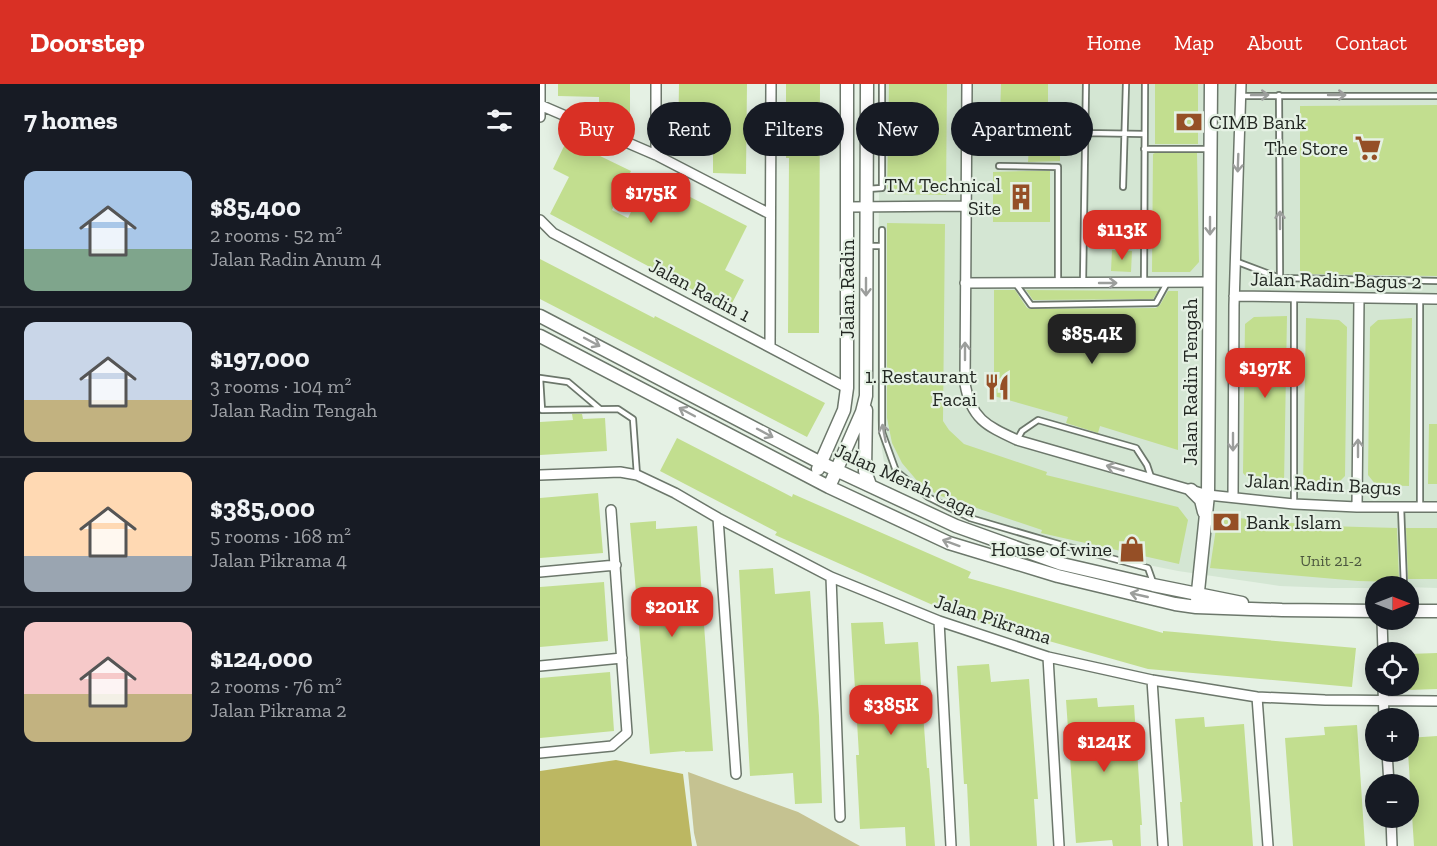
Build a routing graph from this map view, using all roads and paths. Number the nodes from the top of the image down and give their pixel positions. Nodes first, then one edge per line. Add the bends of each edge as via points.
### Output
1 (540, 84) edge
2 (656, 84) edge
3 (771, 84) edge
4 (847, 84) edge
5 (867, 84) edge
6 (882, 84) edge
7 (967, 84) edge
8 (1086, 84) edge
9 (1126, 84) edge
10 (1144, 84) edge
11 (1211, 84) edge
12 (1240, 84) edge
13 (1279, 95) junction
14 (1241, 96) junction
15 (1437, 96) edge
16 (656, 102) edge
17 (1086, 102) edge
18 (540, 105) edge
19 (540, 117) edge
20 (1093, 133) edge
21 (1144, 134) junction
22 (1125, 135) junction
23 (1144, 149) junction
24 (1211, 149) junction
25 (647, 151) edge
26 (658, 156) edge
27 (1085, 156) edge
28 (999, 166) dead end
29 (1123, 187) dead end
30 (867, 189) junction
31 (966, 206) junction
32 (847, 207) junction
33 (867, 207) junction
34 (770, 214) junction
35 (540, 220) edge
36 (882, 230) dead end
37 (867, 246) junction
38 (882, 246) junction
39 (1235, 261) junction
40 (1280, 278) junction
41 (1437, 281) edge
42 (1015, 282) junction
43 (1210, 282) junction
44 (965, 283) junction
45 (1058, 283) junction
46 (1083, 283) junction
47 (1144, 283) junction
48 (1167, 283) junction
49 (1234, 296) junction
50 (1294, 297) junction
51 (1359, 298) junction
52 (1420, 299) junction
53 (1437, 299) edge
54 (540, 316) edge
55 (540, 336) edge
56 (770, 347) junction
57 (847, 388) junction
58 (866, 396) junction
59 (600, 409) junction
60 (1017, 440) junction
61 (821, 463) junction
62 (836, 470) junction
63 (540, 475) edge
64 (637, 475) junction
65 (814, 478) junction
66 (1152, 478) junction
67 (870, 485) junction
68 (829, 487) junction
69 (1191, 490) junction
70 (1208, 495) junction
71 (1233, 497) junction
72 (1294, 504) junction
73 (1357, 507) junction
74 (1401, 507) junction
75 (1420, 507) junction
76 (1437, 507) edge
77 (611, 510) dead end
78 (718, 518) junction
79 (1206, 519) junction
80 (616, 565) junction
81 (540, 572) edge
82 (1404, 576) edge
83 (831, 577) junction
84 (1153, 585) junction
85 (1197, 601) junction
86 (1365, 611) edge
87 (1419, 611) edge
88 (1437, 611) edge
89 (939, 621) junction
90 (1047, 657) junction
91 (622, 658) junction
92 (540, 666) edge
93 (1152, 680) junction
94 (1383, 696) edge
95 (1257, 697) junction
96 (1383, 700) junction
97 (1437, 701) edge
98 (1383, 708) edge
99 (540, 753) edge
100 (736, 774) dead end
101 (840, 817) dead end
102 (1391, 828) edge
103 (951, 846) edge
104 (1059, 846) edge
105 (1163, 846) edge
106 (1268, 846) edge
107 (1392, 846) edge

1 - 18 street
2 - 16 street
3 - 34 street
4 - 32 street, Jalan Radin
5 - 30 street, Jalan Radin
6 - 30 lane via 882,188
7 - 31 street, Jalan Radin Bagus
8 - 17 lane
9 - 22 lane
10 - 21 lane
11 - 24 street, Jalan Radin Tengah
12 - 14 street
14 -> 13 lane
13 -> 15 lane
40 -> 13 lane
14 -> 39 street
18 - 19 street
18 - 25 street
20 - 22 lane
21 - 22 lane
21 - 23 lane
22 - 29 lane
23 - 24 lane
23 - 47 lane
24 -> 43 street, Jalan Radin Tengah
26 - 34 street
27 - 46 lane
28 - 45 lane via 1058,167
30 - 33 street, Jalan Radin
31 - 33 street
31 - 44 street, Jalan Radin Bagus
32 - 33 street
32 - 57 street, Jalan Radin
33 - 37 street, Jalan Radin
34 - 56 street
35 - 56 street, Jalan Radin 1 via 553,233
36 - 38 lane
37 - 38 lane
37 -> 58 street, Jalan Radin
84 -> 38 lane via 1148,568 970,518 928,496 896,471 882,432
39 - 40 lane
39 - 49 street
40 - 41 lane
42 - 44 street
42 - 45 street
42 - 48 lane via 1031,305 1156,303
43 - 48 street
43 - 70 street, Jalan Radin Tengah
60 -> 44 street, Jalan Radin Bagus via 982,421 968,399
45 - 46 street
46 -> 47 street
47 - 48 street
49 - 50 street, Jalan Radin Bagus 2
49 -> 71 street
50 - 51 street, Jalan Radin Bagus 2
50 - 72 lane
51 - 52 street, Jalan Radin Bagus 2
73 -> 51 street
52 - 53 street, Jalan Radin Bagus 2
52 - 75 lane
54 -> 61 street, Jalan Merah Caga
65 -> 55 street, Jalan Merah Caga
56 - 57 street, Jalan Radin 1
57 - 61 street, Jalan Radin via 844,410
58 - 62 street, Jalan Radin
58 - 67 street via 866,471
59 - 59 lane via 542,410 540,378 568,382
59 - 64 lane via 618,409 633,419
66 -> 60 street, Jalan Radin Bagus
60 - 66 lane via 1022,431 1038,420 1136,448
61 - 62 street, Jalan Merah Caga
61 - 65 street, Jalan Radin
62 - 67 street, Jalan Merah Caga
62 - 68 street, Jalan Radin
63 - 64 street, Jalan Pikrama
64 - 78 street, Jalan Pikrama
65 - 68 street, Jalan Merah Caga
66 - 69 street, Jalan Radin Bagus
67 - 84 street, Jalan Merah Caga via 956,526 1062,564
85 -> 68 street, Jalan Merah Caga via 1175,604 1058,576 949,543
69 - 70 street, Jalan Radin Bagus
69 - 79 street via 1201,500
70 - 71 street, Jalan Radin Bagus
70 - 79 street, Jalan Radin Tengah
71 - 72 street, Jalan Radin Bagus
72 - 73 street, Jalan Radin Bagus
73 - 74 street, Jalan Radin Bagus
74 - 75 street, Jalan Radin Bagus
74 - 82 lane
75 - 76 street, Jalan Radin Bagus
77 - 80 street
78 - 83 street, Jalan Pikrama
78 - 100 street
79 - 85 street, Jalan Radin Tengah
80 - 81 street
80 - 91 street
83 - 89 street, Jalan Pikrama
83 - 101 street
84 - 85 street, Jalan Merah Caga
85 - 86 street, Jalan Merah Caga via 1282,610
87 - 88 street
89 - 90 street, Jalan Pikrama
89 - 103 street
90 - 93 street, Jalan Pikrama
90 - 104 street
91 - 92 street
91 - 99 street via 627,733 612,746
93 - 95 street, Jalan Pikrama
93 - 105 street
94 - 96 street
95 - 96 street, Jalan Pikrama
95 - 106 street
96 - 97 street, Jalan Pikrama
96 - 98 street
102 - 107 street

